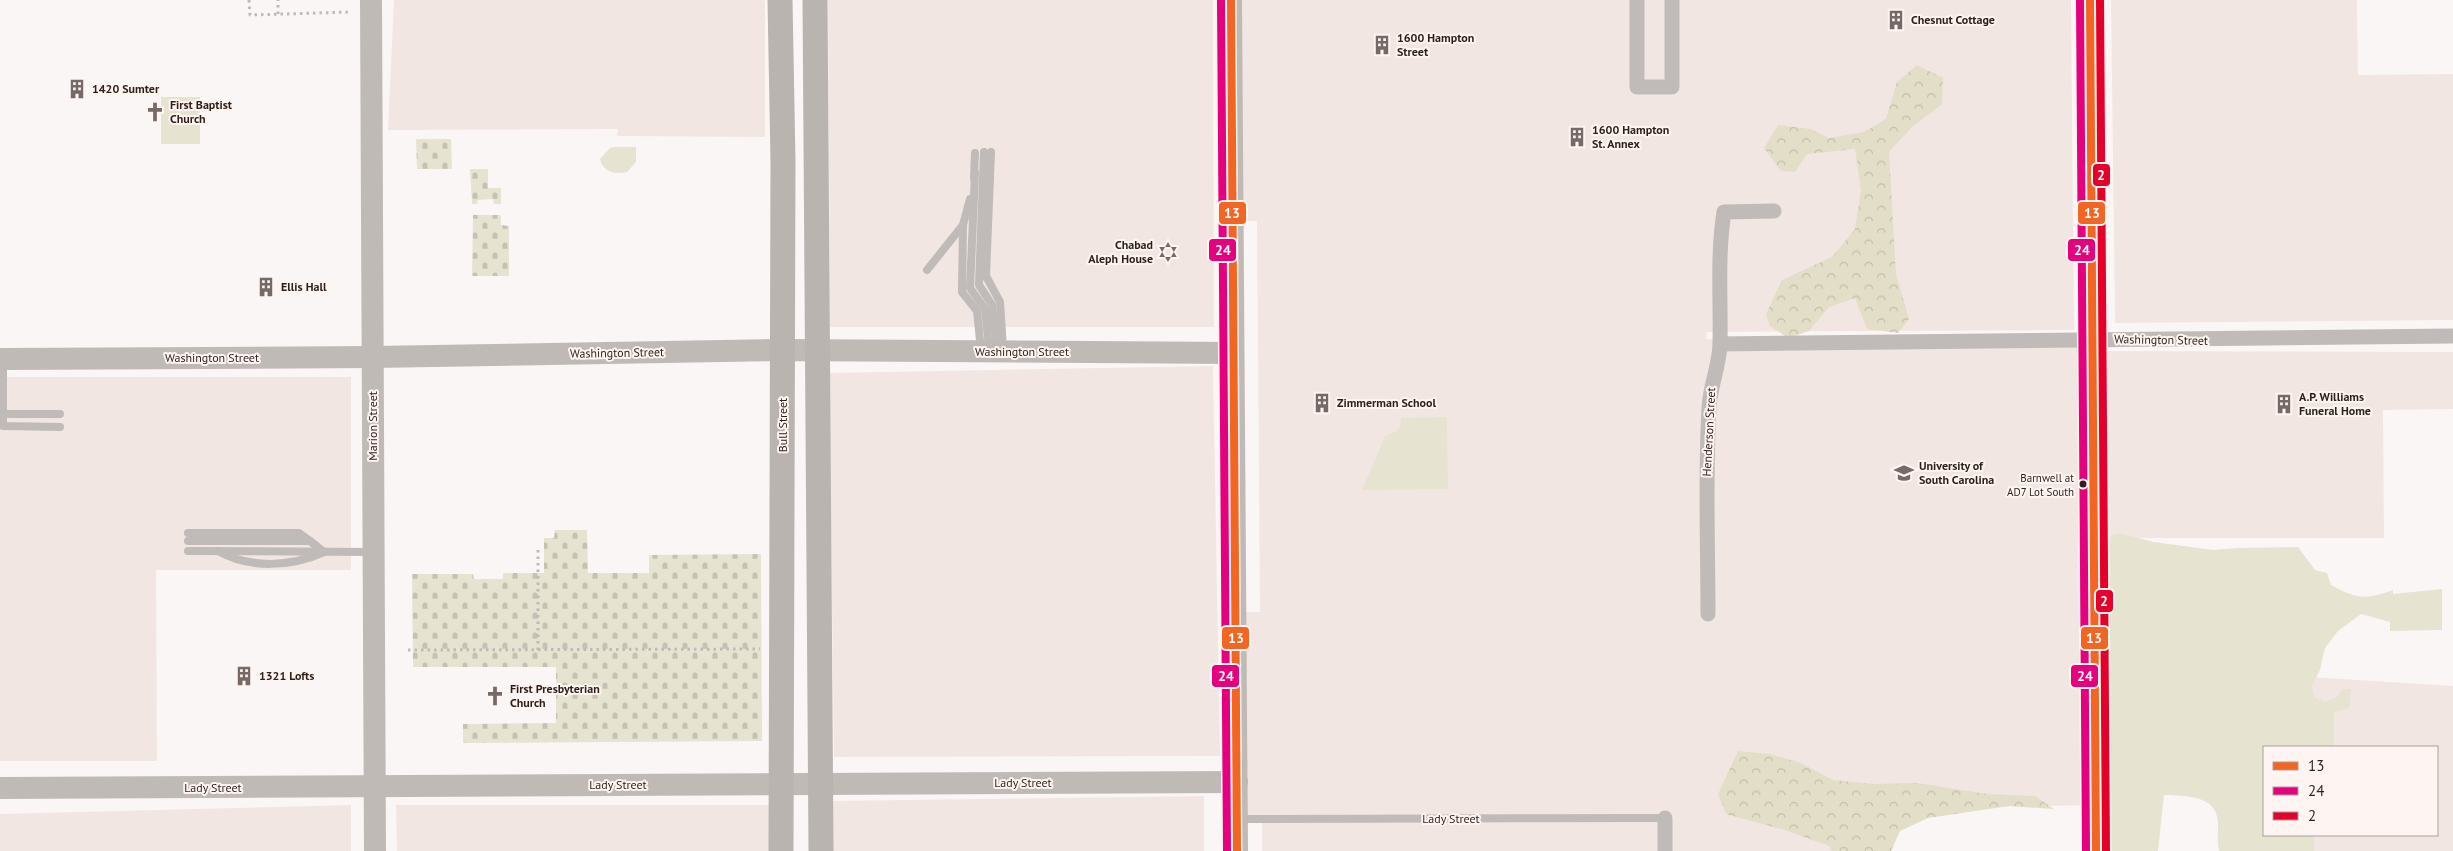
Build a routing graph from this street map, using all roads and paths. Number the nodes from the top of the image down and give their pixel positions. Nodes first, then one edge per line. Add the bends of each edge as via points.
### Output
1 (249, 0) edge
2 (278, 0) edge
3 (780, 0) edge
4 (815, 0) edge
5 (1231, 0) edge
6 (1637, 0) edge
7 (1672, 0) edge
8 (2090, 0) edge
9 (371, 6) edge
10 (278, 14) junction
11 (975, 152) dead end
12 (988, 152) dead end
13 (975, 173) junction
14 (1774, 211) dead end
15 (963, 225) junction
16 (927, 270) dead end
17 (2453, 336) edge
18 (2092, 339) junction
19 (1720, 344) junction
20 (783, 350) junction
21 (816, 351) junction
22 (993, 351) junction
23 (1234, 353) junction
24 (373, 357) junction
25 (1, 359) edge
26 (3, 414) junction
27 (60, 414) dead end
28 (60, 427) dead end
29 (188, 537) dead end
30 (538, 550) dead end
31 (188, 551) dead end
32 (324, 552) junction
33 (373, 552) junction
34 (1708, 614) dead end
35 (765, 649) dead end
36 (408, 650) dead end
37 (538, 650) junction
38 (1236, 782) junction
39 (821, 784) junction
40 (780, 785) junction
41 (375, 787) junction
42 (0, 788) edge
43 (1665, 818) joint
44 (1237, 819) junction
45 (375, 851) edge
46 (781, 851) edge
47 (821, 851) edge
48 (1237, 851) edge
49 (1665, 851) edge
50 (2096, 851) edge

1 - 10 path via 250,15
2 - 10 path
3 - 20 main road, Bull Street
4 - 21 main road
5 - 23 street
6 - 7 street via 1637,87 1672,87
8 - 18 street
9 - 10 path
9 - 24 street, Marion Street
11 - 13 lane
12 - 22 lane via 979,285 992,305
13 - 15 lane
13 - 22 lane via 970,288 986,309
14 - 19 street, Henderson Street via 1724,212 1719,263
15 - 16 lane
15 - 22 lane via 962,292 977,310
17 - 18 street, Washington Street
18 - 19 street, Washington Street
18 - 50 street
19 - 34 street, Henderson Street via 1710,389 1708,426
20 - 21 street, Washington Street
20 - 24 street, Washington Street
20 - 40 main road, Bull Street
21 - 22 street, Washington Street
21 - 39 main road
22 - 23 street, Washington Street
23 - 38 street
24 - 25 street, Washington Street
24 - 33 street, Marion Street
25 - 26 lane
26 - 27 lane
26 - 28 lane via 3,426
29 - 32 lane via 310,542
30 - 37 path
31 - 32 lane
32 - 33 lane
33 - 41 street, Marion Street
35 - 37 path
36 - 37 path
38 - 39 street, Lady Street
38 - 44 street
39 - 40 street, Lady Street
39 - 47 main road
40 - 41 street, Lady Street
40 - 46 main road, Bull Street
41 - 42 street, Lady Street
41 - 45 street, Marion Street
43 - 44 lane, Lady Street
43 - 49 street
44 - 48 street

